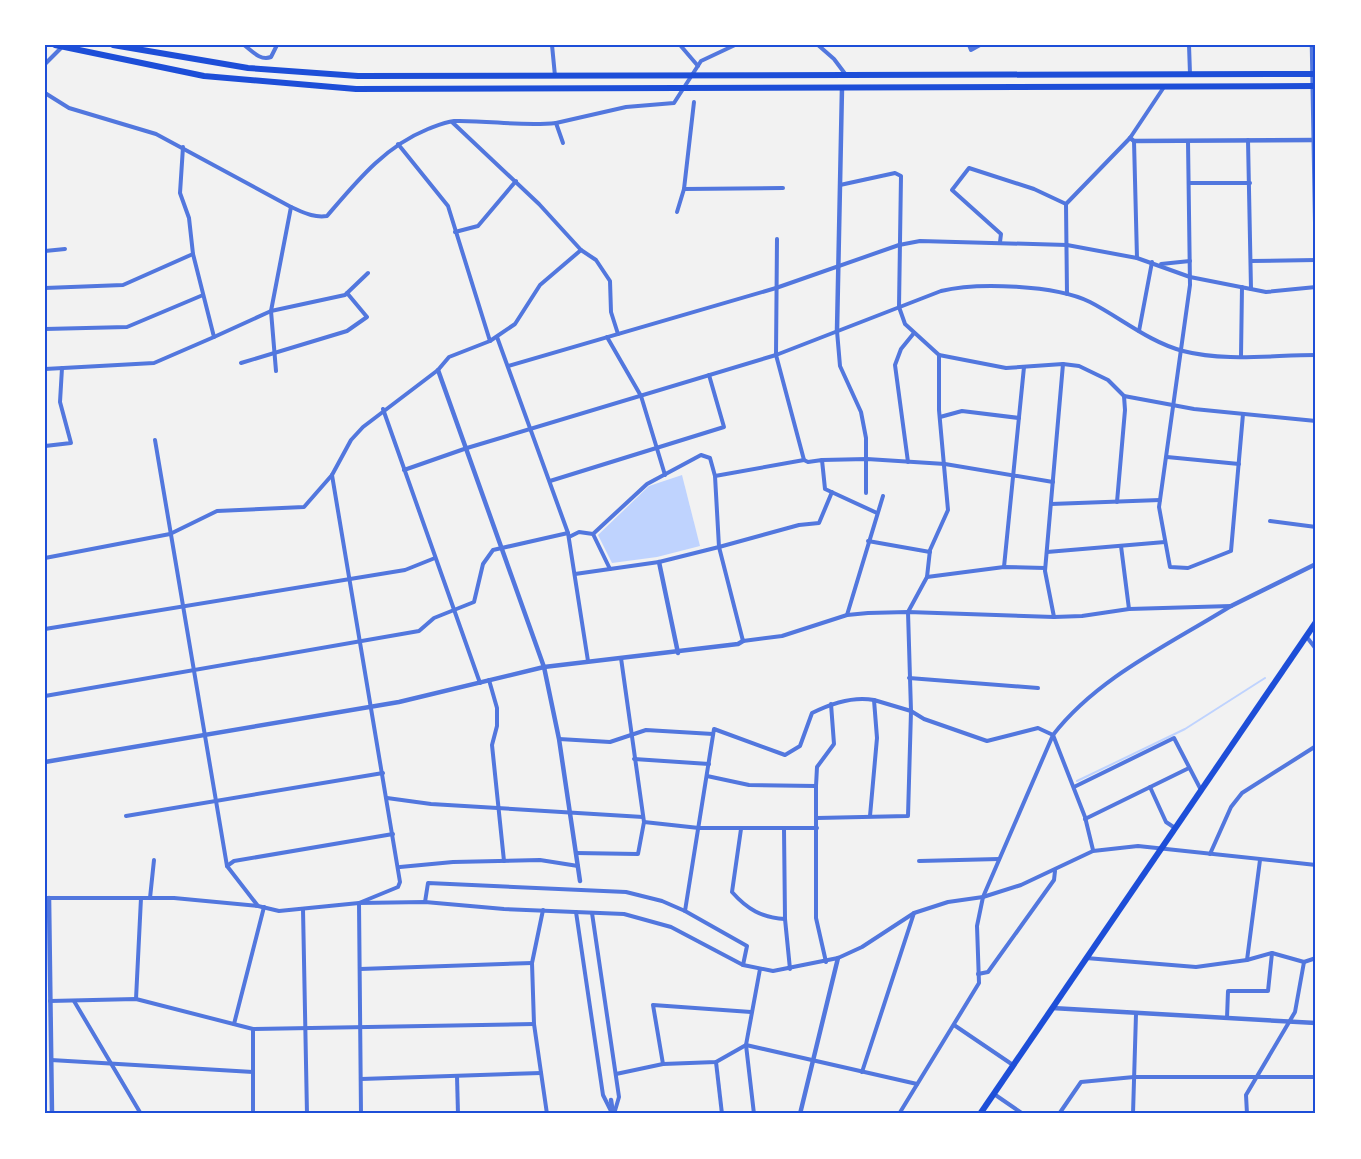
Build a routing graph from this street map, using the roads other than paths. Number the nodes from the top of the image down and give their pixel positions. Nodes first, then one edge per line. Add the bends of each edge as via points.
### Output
1 (55, 45) edge
2 (113, 45) edge
3 (244, 45) edge
4 (277, 45) edge
5 (552, 45) edge
6 (680, 45) edge
7 (735, 45) edge
8 (818, 45) edge
9 (969, 45) edge
10 (980, 45) edge
11 (1190, 45) edge
12 (1312, 45) edge
13 (63, 46) edge
14 (45, 64) edge
15 (698, 66) junction
16 (1314, 74) edge
17 (846, 75) junction
18 (1190, 75) junction
19 (555, 76) junction
20 (691, 76) junction
21 (1164, 86) junction
22 (1314, 86) edge
23 (842, 88) junction
24 (683, 90) junction
25 (45, 93) edge
26 (694, 102) dead end
27 (451, 121) junction
28 (556, 123) junction
29 (1132, 140) junction
30 (1248, 140) junction
31 (1315, 140) edge
32 (1188, 141) junction
33 (563, 143) dead end
34 (398, 144) junction
35 (183, 147) junction
36 (516, 182) junction
37 (1189, 183) junction
38 (1250, 183) junction
39 (840, 185) junction
40 (783, 188) dead end
41 (684, 189) junction
42 (1066, 204) junction
43 (291, 207) junction
44 (677, 212) dead end
45 (455, 232) junction
46 (777, 239) dead end
47 (1000, 242) junction
48 (899, 245) junction
49 (1067, 245) junction
50 (65, 249) dead end
51 (581, 250) junction
52 (45, 251) edge
53 (193, 254) junction
54 (1137, 258) junction
55 (1190, 261) junction
56 (1251, 261) junction
57 (1152, 262) junction
58 (1316, 262) edge
59 (1161, 265) junction
60 (838, 266) junction
61 (368, 273) dead end
62 (1190, 277) junction
63 (1242, 287) junction
64 (1316, 287) edge
65 (45, 288) edge
66 (776, 288) junction
67 (1251, 289) junction
68 (346, 293) junction
69 (1067, 294) junction
70 (203, 295) junction
71 (899, 308) junction
72 (271, 311) junction
73 (45, 329) edge
74 (837, 331) junction
75 (1139, 331) junction
76 (914, 333) junction
77 (618, 334) junction
78 (214, 337) junction
79 (497, 337) junction
80 (607, 337) junction
81 (490, 341) junction
82 (1182, 351) junction
83 (275, 353) junction
84 (776, 355) junction
85 (939, 355) junction
86 (1316, 355) edge
87 (1241, 356) junction
88 (241, 363) dead end
89 (1063, 364) junction
90 (508, 366) junction
91 (1024, 367) junction
92 (62, 368) junction
93 (45, 369) edge
94 (438, 370) junction
95 (276, 371) dead end
96 (709, 375) junction
97 (642, 396) junction
98 (1124, 396) junction
99 (1172, 405) junction
100 (383, 409) junction
101 (1243, 414) junction
102 (940, 417) junction
103 (1019, 418) junction
104 (1316, 421) edge
105 (531, 429) junction
106 (155, 440) dead end
107 (45, 446) edge
108 (467, 448) junction
109 (657, 448) junction
110 (1167, 457) junction
111 (822, 459) junction
112 (867, 459) junction
113 (804, 460) junction
114 (908, 462) junction
115 (945, 464) junction
116 (1239, 464) junction
117 (404, 470) junction
118 (665, 475) junction
119 (332, 476) junction
120 (715, 476) junction
121 (1013, 477) junction
122 (550, 481) junction
123 (1053, 482) junction
124 (832, 492) junction
125 (866, 493) dead end
126 (883, 496) dead end
127 (1160, 500) junction
128 (1117, 502) junction
129 (1051, 504) junction
130 (877, 513) junction
131 (1270, 521) dead end
132 (1316, 527) edge
133 (170, 534) junction
134 (593, 534) junction
135 (569, 535) junction
136 (868, 541) junction
137 (1165, 542) junction
138 (1121, 546) junction
139 (718, 547) junction
140 (503, 549) junction
141 (930, 552) junction
142 (1046, 552) junction
143 (45, 558) edge
144 (435, 558) junction
145 (659, 562) junction
146 (1316, 564) edge
147 (1004, 567) junction
148 (1045, 568) junction
149 (610, 569) junction
150 (575, 574) junction
151 (927, 577) junction
152 (350, 578) junction
153 (182, 605) junction
154 (1231, 606) junction
155 (456, 609) junction
156 (1129, 609) junction
157 (908, 612) junction
158 (847, 615) junction
159 (1054, 617) junction
160 (1316, 622) edge
161 (45, 629) edge
162 (1306, 636) junction
163 (360, 641) junction
164 (742, 641) junction
165 (1316, 649) edge
166 (678, 653) junction
167 (621, 658) junction
168 (588, 661) junction
169 (544, 667) junction
170 (193, 669) junction
171 (909, 678) junction
172 (489, 680) junction
173 (480, 683) junction
174 (1038, 688) dead end
175 (45, 696) edge
176 (874, 700) junction
177 (831, 704) junction
178 (371, 708) junction
179 (911, 711) junction
180 (630, 734) junction
181 (713, 734) junction
182 (204, 735) junction
183 (1053, 735) junction
184 (559, 739) junction
185 (1316, 746) edge
186 (634, 759) junction
187 (45, 762) edge
188 (709, 764) junction
189 (1189, 768) junction
190 (383, 773) junction
191 (707, 776) junction
192 (816, 786) junction
193 (1074, 787) junction
194 (1150, 787) junction
195 (1201, 790) junction
196 (387, 798) junction
197 (215, 800) junction
198 (499, 807) junction
199 (570, 811) junction
200 (126, 816) dead end
201 (870, 816) junction
202 (817, 818) junction
203 (644, 819) junction
204 (1085, 819) junction
205 (699, 828) junction
206 (817, 828) junction
207 (1175, 828) junction
208 (741, 829) junction
209 (784, 829) junction
210 (393, 834) junction
211 (1161, 848) junction
212 (1093, 851) junction
213 (576, 853) junction
214 (1210, 854) junction
215 (999, 859) junction
216 (154, 860) dead end
217 (1260, 860) junction
218 (504, 861) junction
219 (919, 861) dead end
220 (1316, 865) edge
221 (227, 866) junction
222 (578, 866) junction
223 (400, 867) junction
224 (1055, 871) junction
225 (580, 881) dead end
226 (983, 897) junction
227 (47, 898) edge
228 (141, 898) junction
229 (150, 898) junction
230 (425, 902) junction
231 (359, 903) junction
232 (258, 906) junction
233 (264, 907) junction
234 (303, 909) junction
235 (543, 910) junction
236 (685, 911) junction
237 (576, 912) junction
238 (592, 913) junction
239 (914, 913) junction
240 (785, 919) junction
241 (1272, 953) junction
242 (838, 958) junction
243 (1086, 958) junction
244 (1316, 958) edge
245 (1247, 960) junction
246 (826, 962) junction
247 (1304, 962) junction
248 (532, 963) junction
249 (743, 965) junction
250 (360, 969) junction
251 (760, 969) junction
252 (790, 969) junction
253 (978, 974) junction
254 (136, 999) junction
255 (74, 1000) junction
256 (50, 1001) junction
257 (1052, 1008) junction
258 (751, 1012) junction
259 (1136, 1014) junction
260 (1227, 1018) junction
261 (1289, 1022) junction
262 (1316, 1023) edge
263 (234, 1024) junction
264 (534, 1024) junction
265 (954, 1025) junction
266 (253, 1029) junction
267 (360, 1029) junction
268 (306, 1030) junction
269 (746, 1045) junction
270 (51, 1060) junction
271 (813, 1060) junction
272 (716, 1062) junction
273 (112, 1064) junction
274 (663, 1064) junction
275 (1013, 1065) junction
276 (253, 1072) junction
277 (862, 1072) junction
278 (541, 1073) junction
279 (616, 1074) junction
280 (457, 1076) junction
281 (1257, 1076) junction
282 (1134, 1077) junction
283 (1316, 1077) edge
284 (361, 1079) junction
285 (917, 1084) junction
286 (994, 1094) junction
287 (611, 1100) dead end
288 (48, 1114) edge
289 (141, 1114) edge
290 (253, 1114) edge
291 (308, 1114) edge
292 (361, 1114) edge
293 (458, 1114) edge
294 (547, 1114) edge
295 (614, 1114) edge
296 (722, 1114) edge
297 (754, 1114) edge
298 (800, 1114) edge
299 (899, 1114) edge
300 (980, 1114) edge
301 (1023, 1114) edge
302 (1059, 1114) edge
303 (1133, 1114) edge
304 (1247, 1114) edge

1 - 13 main road
2 - 19 main road via 207,63 320,75
3 - 4 street via 260,58 271,57
5 - 19 street
6 - 15 street
7 - 15 street
8 - 17 street
9 - 10 street via 971,50
11 - 18 street
12 - 16 street
13 - 14 street
13 - 24 main road via 204,76 318,88
15 - 20 street
16 - 18 main road
16 - 22 street
17 - 18 main road
17 - 20 main road
19 - 20 main road
20 - 24 street
21 - 22 main road
21 - 23 main road
21 - 29 street
22 - 31 street
23 - 24 main road
23 - 39 street
24 - 28 street via 674,102 626,107
25 - 35 street via 69,108 156,134
26 - 41 street
27 - 28 street via 522,126
27 - 34 street
27 - 36 street
28 - 33 street
29 - 32 street
29 - 42 street
29 - 54 street
30 - 31 street
30 - 32 street
30 - 38 street
31 - 58 street
32 - 37 street
34 - 43 street via 366,171 327,216 312,216
34 - 45 street via 448,206
35 - 43 street
35 - 53 street via 180,193 189,218
36 - 45 street via 478,226
36 - 51 street
37 - 38 street
37 - 55 street
38 - 56 street
39 - 48 street via 895,172 901,176
39 - 60 street
40 - 41 street
41 - 44 street
42 - 47 street via 969,168 952,190 1001,234
42 - 49 street
43 - 72 street
45 - 81 street
46 - 66 street
47 - 48 street via 920,241
47 - 49 street
48 - 60 street
48 - 71 street
49 - 54 street
49 - 69 street
50 - 52 street
51 - 77 street via 596,260 610,281 611,312
51 - 79 street via 540,285 515,324
53 - 65 street via 123,285
53 - 70 street
54 - 57 street
55 - 59 street
55 - 62 street
56 - 58 street
56 - 67 street
57 - 59 street
57 - 75 street
59 - 62 street
60 - 66 street
60 - 74 street
61 - 68 street
62 - 63 street
62 - 82 street
63 - 67 street
63 - 87 street
64 - 67 street
66 - 77 street
66 - 84 street
68 - 72 street
68 - 83 street via 367,317 347,331
69 - 71 street via 975,285 941,291
69 - 75 street
70 - 73 street via 127,327
70 - 78 street
71 - 74 street
71 - 76 street via 905,324
72 - 78 street
72 - 83 street
74 - 84 street
74 - 112 street via 840,366 861,412
75 - 82 street
76 - 85 street
76 - 114 street via 901,349 896,365
77 - 80 street
78 - 92 street via 154,363
79 - 81 street
79 - 90 street
80 - 90 street
80 - 97 street
81 - 94 street via 450,357
82 - 87 street
82 - 99 street
83 - 88 street
83 - 95 street
84 - 96 street
84 - 113 street
85 - 91 street via 1006,368
85 - 102 street
86 - 87 street
89 - 91 street
89 - 98 street via 1079,366 1108,380
89 - 123 street
90 - 105 street
91 - 103 street
92 - 93 street
92 - 107 street via 60,402 71,443
94 - 100 street
94 - 108 street
96 - 97 street
96 - 109 street via 724,427
97 - 105 street
97 - 109 street
98 - 99 street
98 - 128 street
99 - 101 street
99 - 110 street
100 - 117 street
100 - 119 street via 351,440
101 - 104 street
101 - 116 street
102 - 103 street via 962,411
102 - 115 street
103 - 121 street
105 - 108 street
105 - 122 street
106 - 133 street
108 - 117 street
108 - 140 street
109 - 118 street
109 - 122 street
110 - 116 street
110 - 127 street
111 - 112 street
111 - 113 street
111 - 124 street via 823,486
112 - 114 street
112 - 125 street
113 - 120 street
114 - 115 street
115 - 121 street
115 - 141 street via 948,510
116 - 137 street via 1231,551 1188,568 1170,567
117 - 144 street
118 - 120 street via 702,455 710,458
118 - 134 street via 647,484
119 - 133 street via 304,507 217,511
119 - 152 street
120 - 139 street
121 - 123 street
121 - 147 street
122 - 135 street
123 - 129 street
124 - 130 street
124 - 139 street via 819,523
126 - 130 street
127 - 128 street
127 - 137 street
128 - 129 street
129 - 142 street
130 - 136 street
131 - 132 street
133 - 143 street
133 - 153 street
134 - 135 street
134 - 149 street
135 - 140 street
135 - 150 street
136 - 141 street
136 - 158 street
137 - 138 street
138 - 142 street
138 - 156 street
139 - 145 street
139 - 164 street
140 - 155 street via 493,550 483,564 474,602
140 - 169 street
141 - 151 street
142 - 148 street
144 - 152 street via 405,570
144 - 155 street
145 - 149 street
145 - 166 street
146 - 154 street
147 - 148 street
147 - 151 street
148 - 159 street
149 - 150 street
150 - 168 street
151 - 157 street
152 - 153 street
152 - 163 street
153 - 161 street
153 - 170 street
154 - 156 street
154 - 183 street via 1099,688 1070,713
155 - 163 street via 434,618 419,631
155 - 173 street
156 - 159 street
157 - 158 street
157 - 159 street
157 - 171 street
158 - 164 street via 782,636
160 - 162 main road
162 - 165 street
162 - 195 main road
163 - 170 street
163 - 178 street
164 - 166 street
166 - 167 street
167 - 168 street
167 - 180 street
168 - 169 street
169 - 172 street
169 - 184 street
170 - 175 street
170 - 182 street
171 - 174 street
171 - 179 street
172 - 173 street
172 - 198 street via 497,708 492,745
173 - 178 street
176 - 177 street
176 - 179 street
176 - 201 street via 877,738
177 - 181 street via 812,713 800,746 785,755 714,729
177 - 192 street via 834,744 818,767
178 - 182 street
178 - 190 street
179 - 183 street via 987,741 1038,728
179 - 201 street via 909,816
180 - 181 street via 646,730
180 - 184 street via 610,742
180 - 186 street
181 - 188 street
182 - 187 street
182 - 197 street
183 - 193 street
183 - 215 street
184 - 199 street
185 - 214 street via 1242,793 1231,807
186 - 188 street
186 - 203 street
188 - 191 street
189 - 193 street via 1174,738
189 - 194 street
189 - 195 street
190 - 196 street
190 - 197 street
191 - 192 street via 749,785
191 - 205 street
192 - 202 street
193 - 204 street
194 - 204 street
194 - 207 street via 1166,822
195 - 207 main road
196 - 198 street
196 - 210 street
197 - 200 street
197 - 221 street
198 - 199 street
198 - 218 street
199 - 203 street
199 - 213 street
201 - 202 street
202 - 206 street
203 - 205 street
203 - 213 street via 638,854
204 - 212 street
205 - 208 street
205 - 236 street
206 - 209 street
206 - 246 street via 816,918
207 - 211 main road
208 - 209 street
208 - 240 street via 732,892 757,913
209 - 240 street
210 - 221 street via 234,861
210 - 223 street
211 - 212 street via 1115,847
211 - 214 street
211 - 243 main road
212 - 224 street
213 - 222 street
214 - 217 street
215 - 219 street
215 - 226 street
216 - 229 street
217 - 220 street
217 - 245 street
218 - 222 street via 540,860
218 - 223 street
221 - 232 street
222 - 225 street
223 - 231 street via 398,887
224 - 226 street
224 - 253 street via 1055,879 988,972
226 - 239 street via 948,902
226 - 253 street via 977,926
227 - 228 street
227 - 256 street
228 - 229 street
228 - 254 street
229 - 232 street
230 - 231 street
230 - 235 street
230 - 236 street via 428,883 604,890 647,897
231 - 234 street
231 - 250 street
232 - 233 street
233 - 234 street via 279,911
233 - 263 street
234 - 268 street
235 - 237 street
235 - 248 street
236 - 249 street via 747,946
237 - 238 street
237 - 295 street via 603,1095
238 - 249 street via 656,922
238 - 279 street
239 - 242 street
239 - 277 street
240 - 252 street
241 - 245 street
241 - 247 street
241 - 260 street via 1268,991 1228,992
242 - 246 street
242 - 271 street
243 - 245 street via 1196,967
243 - 257 main road
244 - 247 street
246 - 252 street
247 - 261 street
248 - 250 street
248 - 264 street
249 - 251 street
250 - 267 street
251 - 252 street
251 - 258 street
253 - 265 street via 979,983
254 - 255 street
254 - 263 street
255 - 256 street
255 - 273 street
256 - 270 street
257 - 259 street
257 - 275 main road
258 - 269 street
258 - 274 street via 653,1005
259 - 260 street
259 - 282 street
260 - 261 street
261 - 262 street
261 - 281 street
263 - 266 street
264 - 267 street
264 - 278 street
265 - 275 street
265 - 285 street
266 - 268 street
266 - 276 street
267 - 268 street
267 - 284 street
268 - 291 street
269 - 271 street
269 - 272 street
269 - 297 street
270 - 273 street
270 - 288 street
271 - 277 street
271 - 298 street
272 - 274 street
272 - 296 street
273 - 276 street
273 - 289 street
274 - 279 street
275 - 286 main road
276 - 290 street
277 - 285 street
278 - 280 street
278 - 294 street
279 - 295 street via 619,1097
280 - 284 street
280 - 293 street
281 - 282 street
281 - 283 street
281 - 304 street via 1246,1095
282 - 302 street via 1081,1082
282 - 303 street
284 - 292 street
285 - 299 street
286 - 300 main road
286 - 301 street
287 - 295 street

